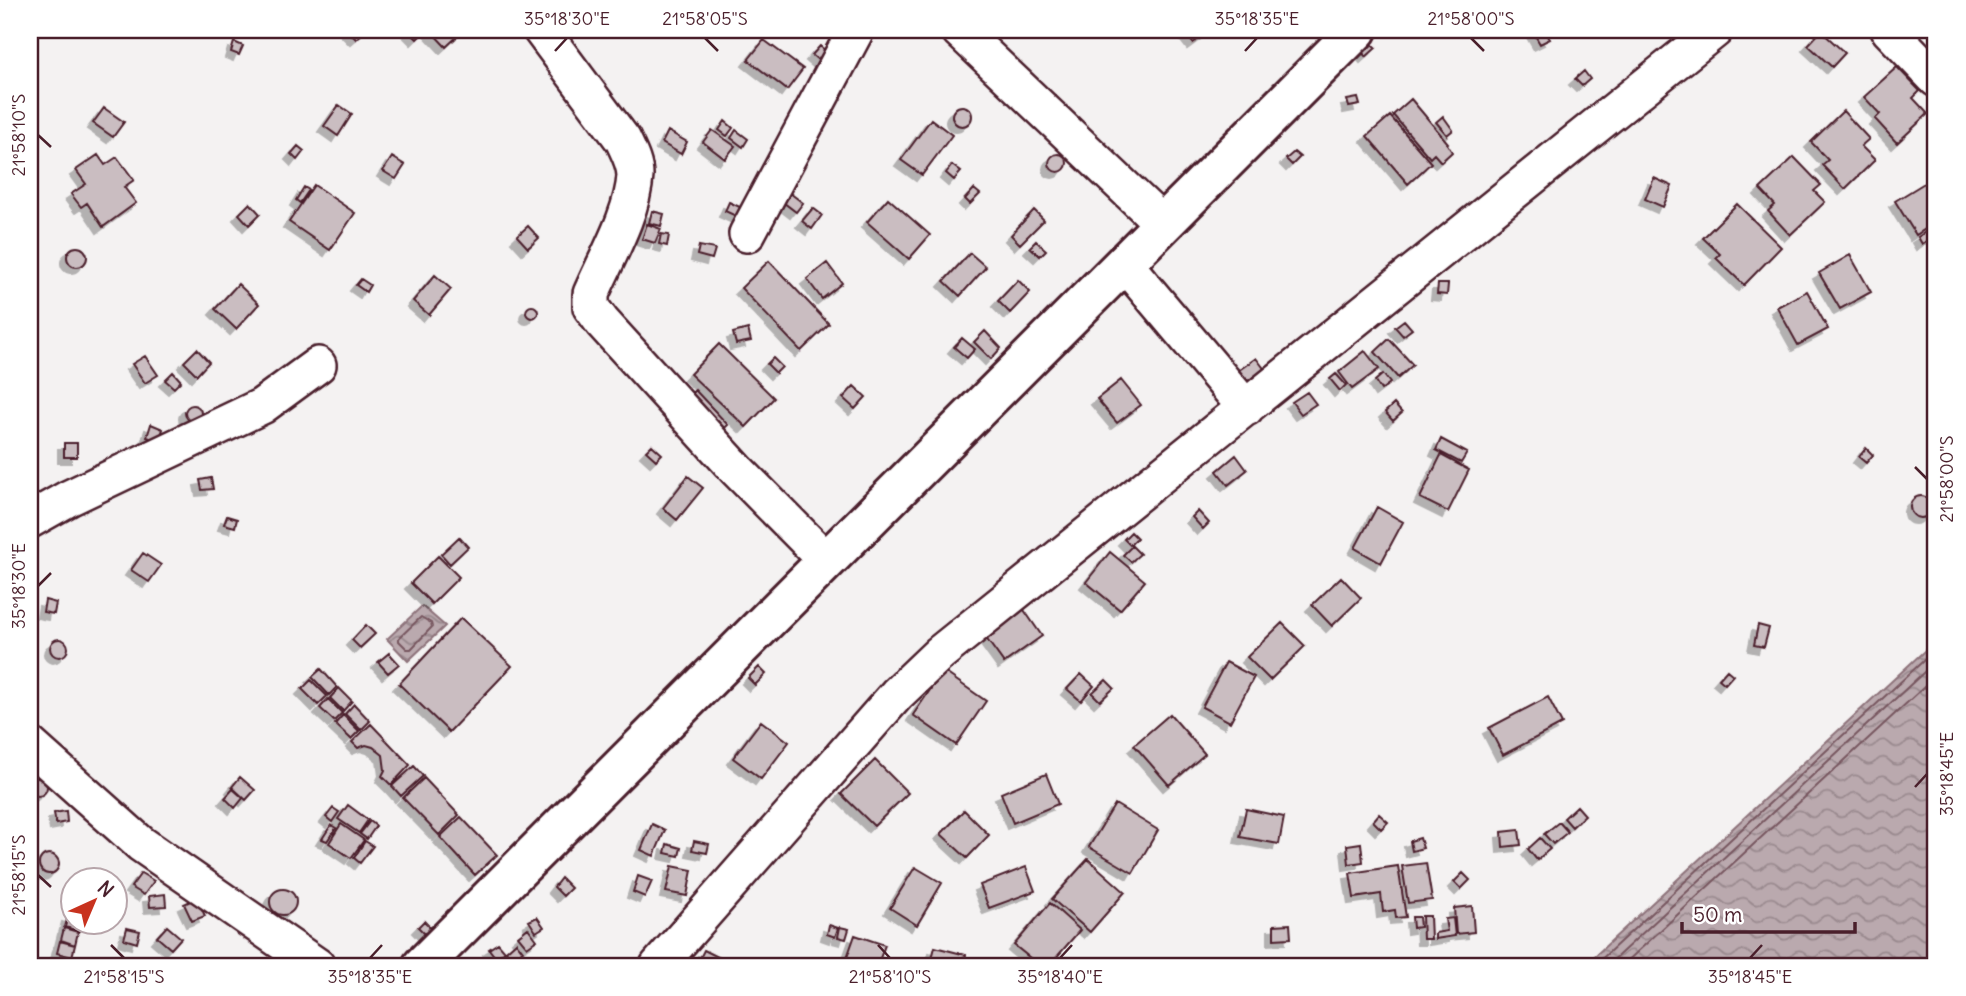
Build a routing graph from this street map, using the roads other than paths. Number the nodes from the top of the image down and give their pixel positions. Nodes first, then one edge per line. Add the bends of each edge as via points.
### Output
1 (541, 30) edge
2 (856, 30) edge
3 (959, 30) edge
4 (1357, 30) edge
5 (1715, 30) edge
6 (1889, 30) edge
7 (1936, 79) edge
8 (1163, 224) junction
9 (747, 234) dead end
10 (1124, 263) junction
11 (318, 365) dead end
12 (1246, 408) junction
13 (30, 520) edge
14 (826, 560) junction
15 (30, 745) edge
16 (317, 966) edge
17 (422, 966) edge
18 (658, 966) edge

1 - 14 street via 623,140 635,174 629,205 591,294 592,307 737,470
2 - 9 street
3 - 8 street
4 - 8 main road
5 - 12 street
6 - 7 street
8 - 10 main road
10 - 12 street
10 - 14 main road
11 - 13 street via 262,406
12 - 18 street via 940,653 897,694
14 - 17 main road
15 - 16 street via 141,844

